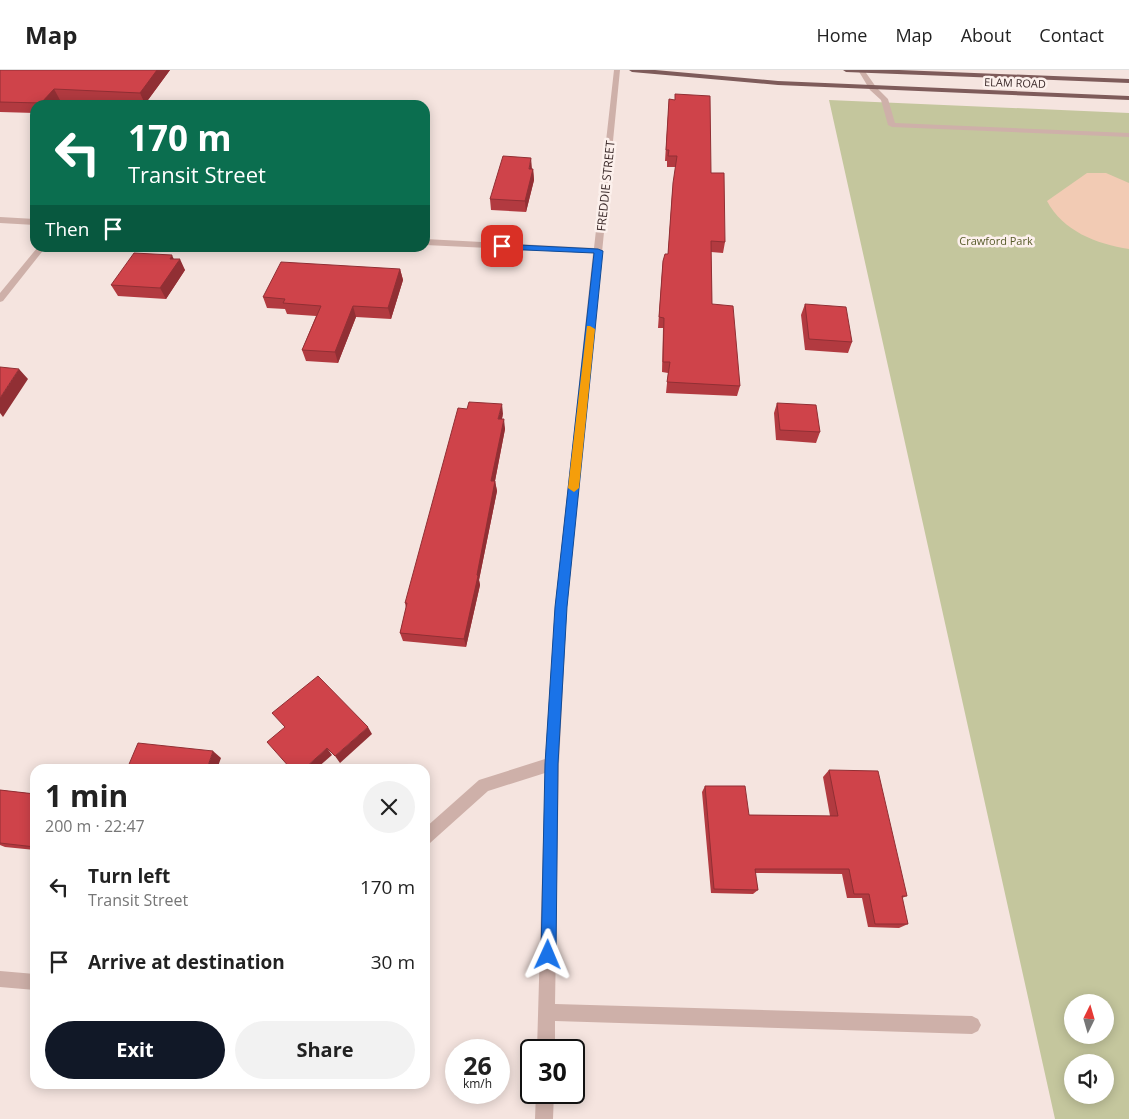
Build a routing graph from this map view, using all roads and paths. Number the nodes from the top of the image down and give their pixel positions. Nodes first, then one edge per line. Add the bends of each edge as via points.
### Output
1 (617, 70) edge
2 (632, 70) edge
3 (846, 70) edge
4 (861, 70) edge
5 (1129, 81) edge
6 (873, 88) junction
7 (1129, 98) edge
8 (1129, 135) edge
9 (0, 220) edge
10 (30, 222) edge
11 (430, 242) edge
12 (598, 251) junction
13 (38, 252) edge
14 (0, 299) edge
15 (552, 764) junction
16 (430, 833) edge
17 (0, 979) edge
18 (30, 982) edge
19 (547, 1012) junction
20 (972, 1025) dead end
21 (546, 1039) edge
22 (544, 1104) edge
23 (544, 1119) edge

1 - 12 street, FREDDIE STREET
2 - 6 main road, ELAM ROAD
3 - 4 main road, ELAM ROAD
4 - 5 main road, ELAM ROAD
4 - 6 street
6 - 7 main road, ELAM ROAD
6 - 8 street via 884,99 892,125
9 - 10 street
11 - 12 street
12 - 15 street, FREDDIE STREET via 561,607
13 - 14 street
15 - 16 street via 484,784
15 - 19 street, FREDDIE STREET
17 - 18 street
19 - 20 street
19 - 21 street, FREDDIE STREET
22 - 23 street

